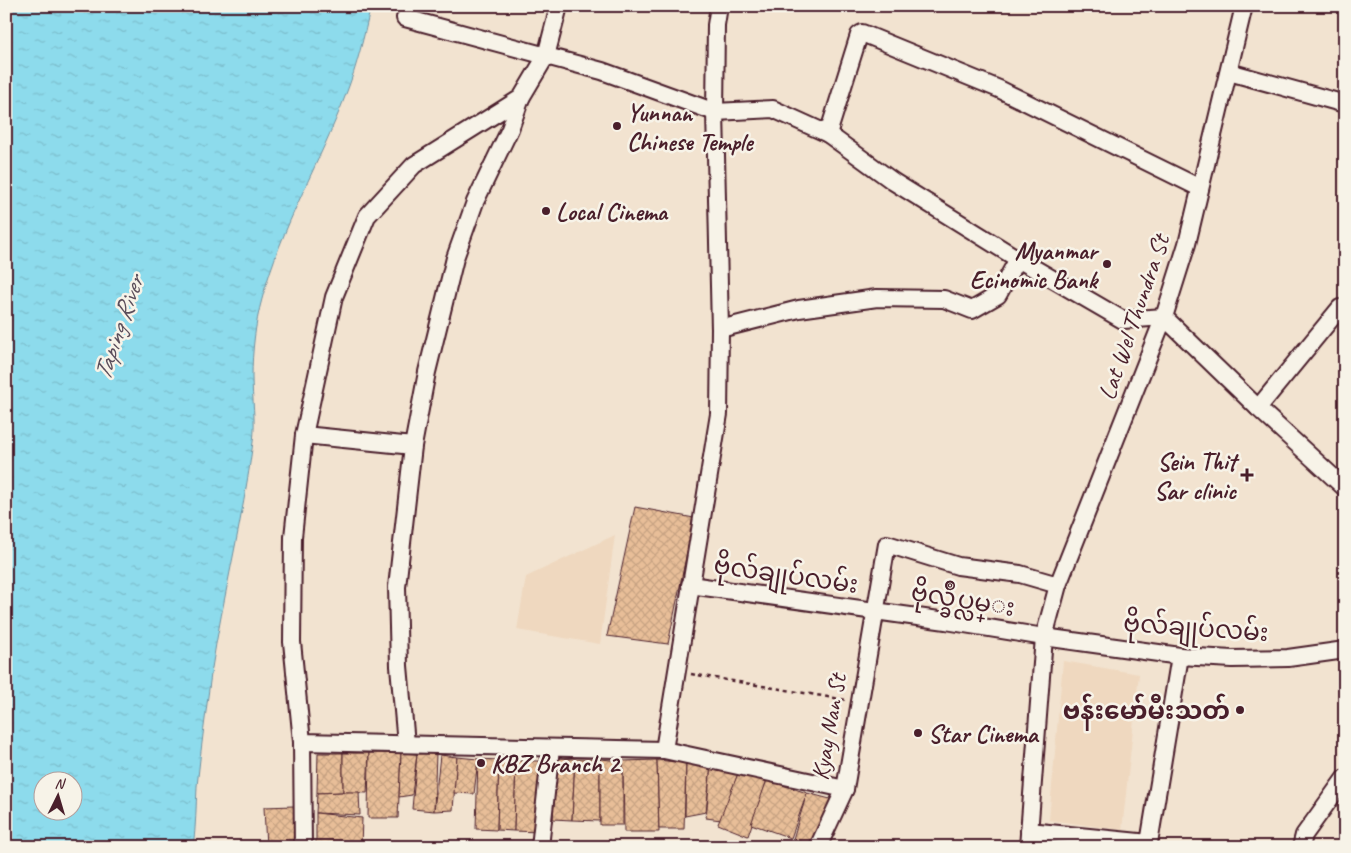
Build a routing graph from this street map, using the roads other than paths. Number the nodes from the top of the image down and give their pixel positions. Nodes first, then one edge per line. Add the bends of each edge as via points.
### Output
1 (559, 6) edge
2 (719, 6) edge
3 (1244, 6) edge
4 (405, 18) dead end
5 (546, 56) junction
6 (1229, 72) junction
7 (521, 98) junction
8 (1345, 104) edge
9 (714, 112) junction
10 (828, 134) junction
11 (1200, 188) junction
12 (1018, 259) junction
13 (1345, 309) edge
14 (1164, 317) junction
15 (720, 329) junction
16 (1258, 408) junction
17 (304, 435) junction
18 (413, 446) junction
19 (1345, 488) edge
20 (690, 585) junction
21 (1058, 585) junction
22 (874, 611) junction
23 (1044, 637) junction
24 (1345, 650) edge
25 (1180, 656) junction
26 (302, 742) junction
27 (406, 744) junction
28 (551, 748) junction
29 (664, 750) junction
30 (1345, 778) edge
31 (845, 789) junction
32 (1028, 839) edge
33 (303, 847) edge
34 (540, 847) edge
35 (818, 847) edge
36 (1301, 847) edge

1 - 5 street
2 - 9 street
3 - 6 street, Lat Wel Thundra St
4 - 5 street
5 - 7 street
5 - 9 street via 602,72
6 - 8 street
6 - 11 street, Lat Wel Thundra St
7 - 17 street via 414,164 368,216 334,297
7 - 18 street via 455,258
9 - 10 street via 772,109
9 - 15 street
10 - 11 street via 862,33 999,89
10 - 12 street via 894,182
11 - 14 street, Lat Wel Thundra St via 1187,244
12 - 14 street via 1123,320
12 - 15 street via 998,294 972,310 944,299 877,298 799,309
13 - 16 street via 1340,308
14 - 16 street
14 - 21 street, Lat Wel Thundra St
15 - 20 street via 719,414
16 - 19 street
17 - 18 street
17 - 26 street via 293,537 292,642
18 - 27 street via 397,588
20 - 22 street, ဗိုလ်ချုပ်လမ်း
20 - 29 street
21 - 22 street, Kyay Nan St via 1020,574 958,566 886,544
21 - 23 street, Lat Wel Thundra St
22 - 23 street, ဗိုလ္ခ်ဳပ္လမ္း
22 - 31 street, Kyay Nan St
23 - 25 street, ဗိုလ်ချုပ်လမ်း
23 - 32 street, Lat Wel Thundra St
24 - 25 street, ဗိုလ်ချုပ်လမ်း via 1288,658
25 - 32 street via 1149,843
26 - 27 street
26 - 33 street
27 - 28 street
28 - 29 street
28 - 34 street
29 - 31 street
30 - 36 street via 1304,835
31 - 35 street, Kyay Nan St

